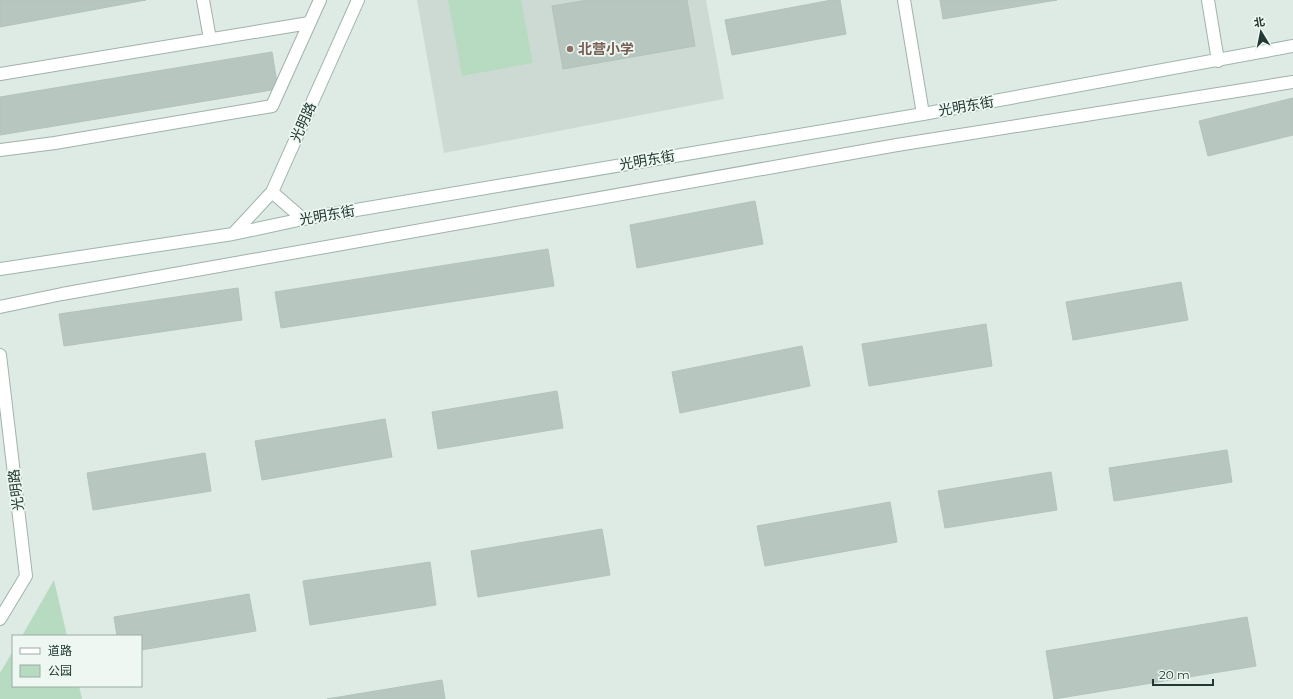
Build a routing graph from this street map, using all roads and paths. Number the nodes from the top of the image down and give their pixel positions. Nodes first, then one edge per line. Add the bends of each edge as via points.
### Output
1 (203, 0) edge
2 (320, 0) edge
3 (358, 0) edge
4 (904, 0) edge
5 (1208, 0) edge
6 (308, 23) junction
7 (210, 39) junction
8 (1293, 46) edge
9 (1218, 61) junction
10 (0, 74) edge
11 (1293, 82) edge
12 (923, 114) junction
13 (0, 150) edge
14 (272, 192) junction
15 (303, 219) junction
16 (233, 234) junction
17 (0, 269) edge
18 (0, 307) edge
19 (0, 355) edge
20 (0, 619) edge

1 - 7 street
2 - 6 street
3 - 14 street, 光明路
4 - 12 street
5 - 9 street
6 - 7 street
6 - 13 street via 272,106
7 - 10 street
8 - 9 street, 光明东街
9 - 12 street, 光明东街
11 - 18 street via 897,145
12 - 15 street, 光明东街
14 - 15 street
14 - 16 street, 光明路
15 - 16 street, 光明东街
16 - 17 street, 光明东街
19 - 20 street, 光明路 via 26,576

